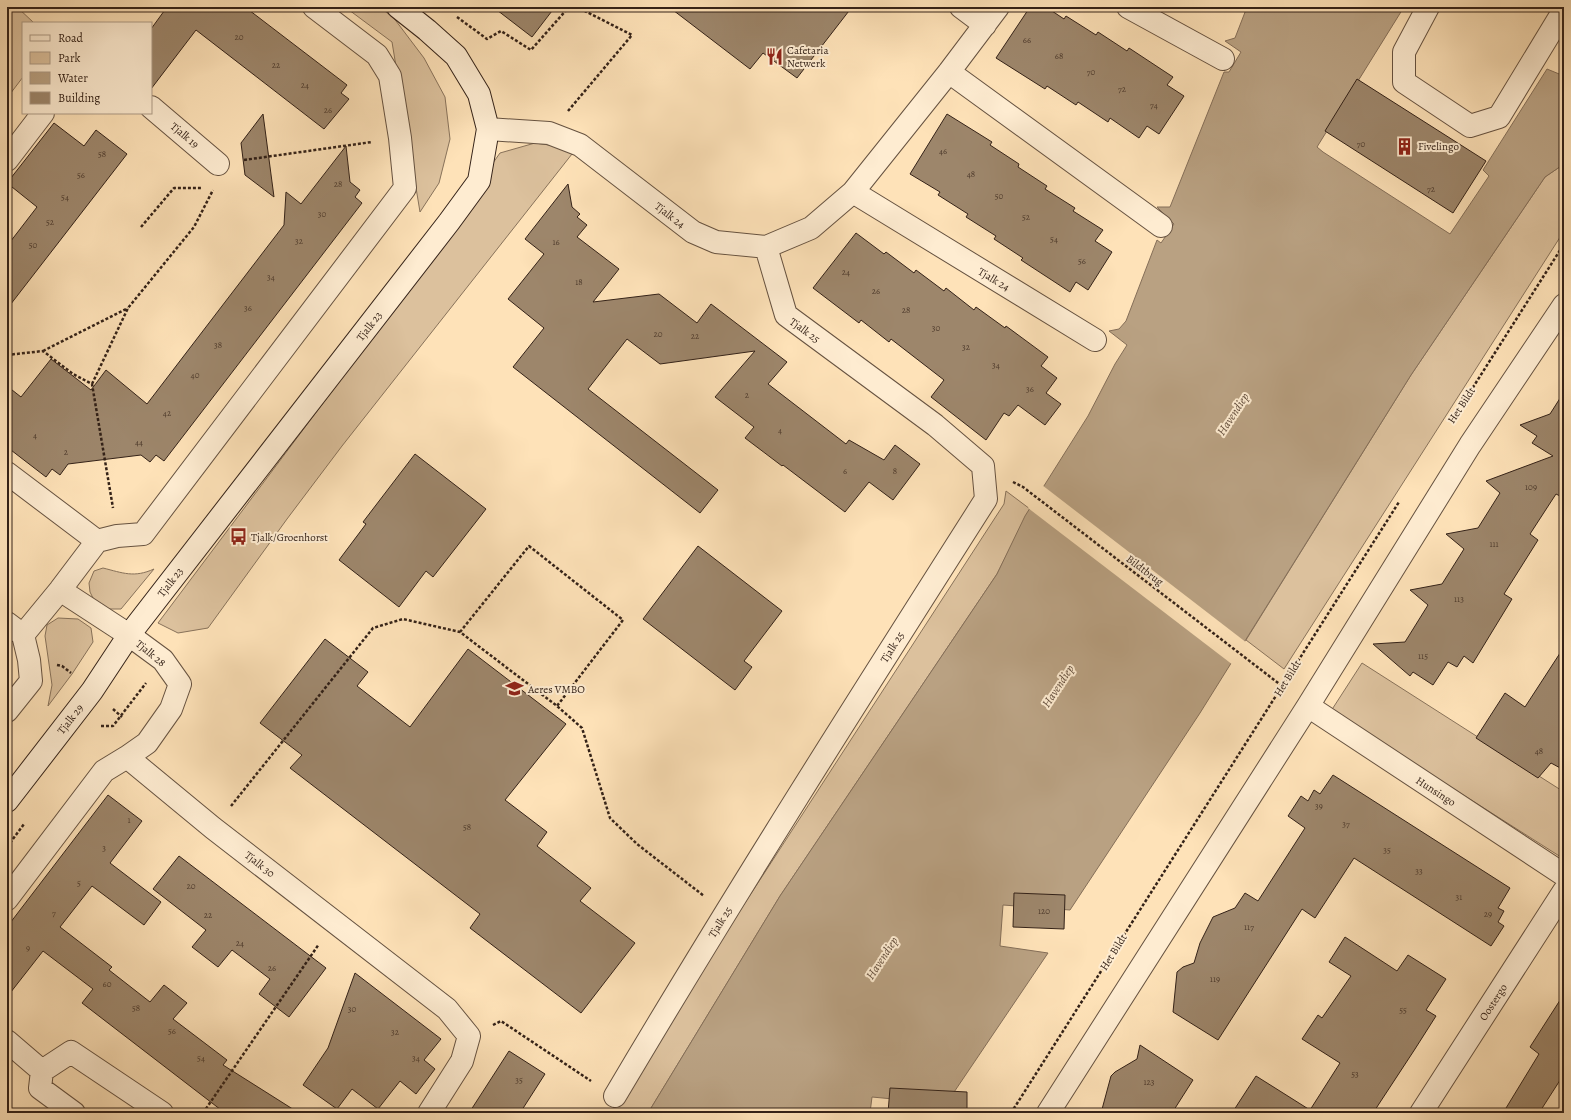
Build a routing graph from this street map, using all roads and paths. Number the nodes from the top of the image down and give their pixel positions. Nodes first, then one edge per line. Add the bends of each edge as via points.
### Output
1 (314, 7) edge
2 (398, 7) edge
3 (569, 7) edge
4 (577, 7) edge
5 (961, 7) edge
6 (998, 7) edge
7 (1128, 7) edge
8 (1428, 7) edge
9 (1561, 7) edge
10 (1564, 10) edge
11 (456, 16) dead end
12 (985, 25) junction
13 (1223, 59) dead end
14 (949, 72) junction
15 (152, 108) edge
16 (42, 114) edge
17 (488, 129) junction
18 (549, 134) junction
19 (400, 138) junction
20 (7, 160) edge
21 (218, 164) joint
22 (853, 192) junction
23 (1161, 226) dead end
24 (140, 227) dead end
25 (1564, 244) edge
26 (766, 247) junction
27 (1564, 305) edge
28 (128, 308) junction
29 (1095, 340) dead end
30 (43, 351) junction
31 (7, 355) edge
32 (92, 384) junction
33 (1466, 398) dead end
34 (7, 472) edge
35 (1023, 487) dead end
36 (1402, 498) dead end
37 (107, 539) junction
38 (60, 590) junction
39 (15, 629) edge
40 (460, 632) junction
41 (129, 635) junction
42 (1282, 686) junction
43 (557, 706) junction
44 (1308, 706) junction
45 (7, 711) edge
46 (127, 757) junction
47 (7, 801) edge
48 (213, 828) junction
49 (1564, 875) edge
50 (1564, 892) edge
51 (7, 899) edge
52 (726, 912) junction
53 (334, 922) junction
54 (469, 1036) junction
55 (7, 1041) edge
56 (42, 1071) junction
57 (615, 1096) joint
58 (74, 1113) edge
59 (162, 1113) edge
60 (203, 1113) edge
61 (429, 1113) edge
62 (1011, 1113) edge
63 (1048, 1113) edge
64 (1421, 1113) edge

1 - 19 street via 377,55 390,76
2 - 17 street, Tjalk 23 via 456,56 479,94
3 - 11 path via 531,50 501,31 487,39
4 - 18 path via 632,35
5 - 12 street
6 - 12 street, Tjalk 24
7 - 13 street
8 - 10 street via 1404,52 1404,82 1470,126 1499,117
9 - 10 street
12 - 14 street, Tjalk 24
14 - 22 street, Tjalk 24
14 - 23 street
15 - 21 street, Tjalk 19
16 - 20 street
17 - 18 street, Tjalk 24
17 - 41 street, Tjalk 23 via 480,181
18 - 26 street, Tjalk 24 via 580,145 693,232 716,242
19 - 21 path
19 - 37 street via 405,188 143,534
22 - 26 street, Tjalk 24 via 811,228
22 - 29 street, Tjalk 24
24 - 28 path via 174,188 214,188 194,227
25 - 33 path, Het Bildt
26 - 52 street, Tjalk 25 via 786,315 935,425 983,466 986,498
27 - 44 street via 1470,445
28 - 30 path
28 - 32 path
30 - 31 path
30 - 32 path via 73,374
32 - 37 path
34 - 37 street
35 - 42 path, Bildtbrug
36 - 42 path, Het Bildt
37 - 38 street
38 - 39 street
38 - 41 street, Tjalk 28
39 - 45 street via 29,660 31,681
40 - 43 path
40 - 43 path via 529,546 623,620
40 - 48 path via 403,620 373,628
41 - 46 street, Tjalk 28 via 163,660 180,684 171,709 146,743
41 - 47 street, Tjalk 29 via 92,691
42 - 44 path, Bildtbrug
42 - 62 path, Het Bildt
43 - 52 path via 582,728 610,818 637,844
44 - 49 street, Hunsingo
44 - 63 street
46 - 48 street, Tjalk 30
46 - 51 street via 104,771
48 - 53 street, Tjalk 30
50 - 64 street, Oostergo
52 - 57 street, Tjalk 25
53 - 54 street, Tjalk 30 via 447,1009
53 - 60 path
54 - 57 path via 501,1021
54 - 61 street via 462,1060
55 - 56 street
56 - 58 street via 40,1088
56 - 59 street via 71,1052

